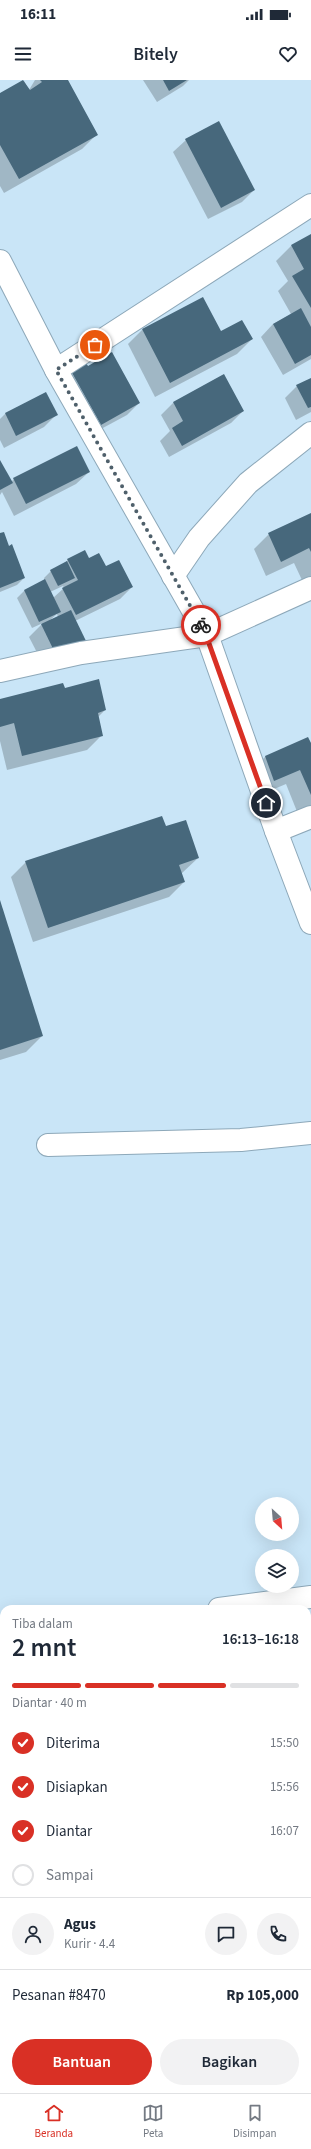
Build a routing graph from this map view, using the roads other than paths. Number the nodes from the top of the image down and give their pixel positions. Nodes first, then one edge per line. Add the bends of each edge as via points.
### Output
1 (311, 205) edge
2 (0, 261) edge
3 (56, 370) junction
4 (311, 433) edge
5 (173, 576) junction
6 (311, 588) edge
7 (206, 635) junction
8 (0, 671) edge
9 (311, 817) edge
10 (276, 831) junction
11 (311, 923) edge
12 (311, 1133) edge
13 (48, 1145) dead end
14 (311, 1597) edge
15 (250, 1605) edge

1 - 3 street
2 - 3 street
3 - 5 street
4 - 5 street via 248,483 198,538
5 - 7 street
6 - 7 street
7 - 8 street via 81,653
7 - 10 street
9 - 10 street
10 - 11 street
12 - 13 street via 241,1140
14 - 15 street

